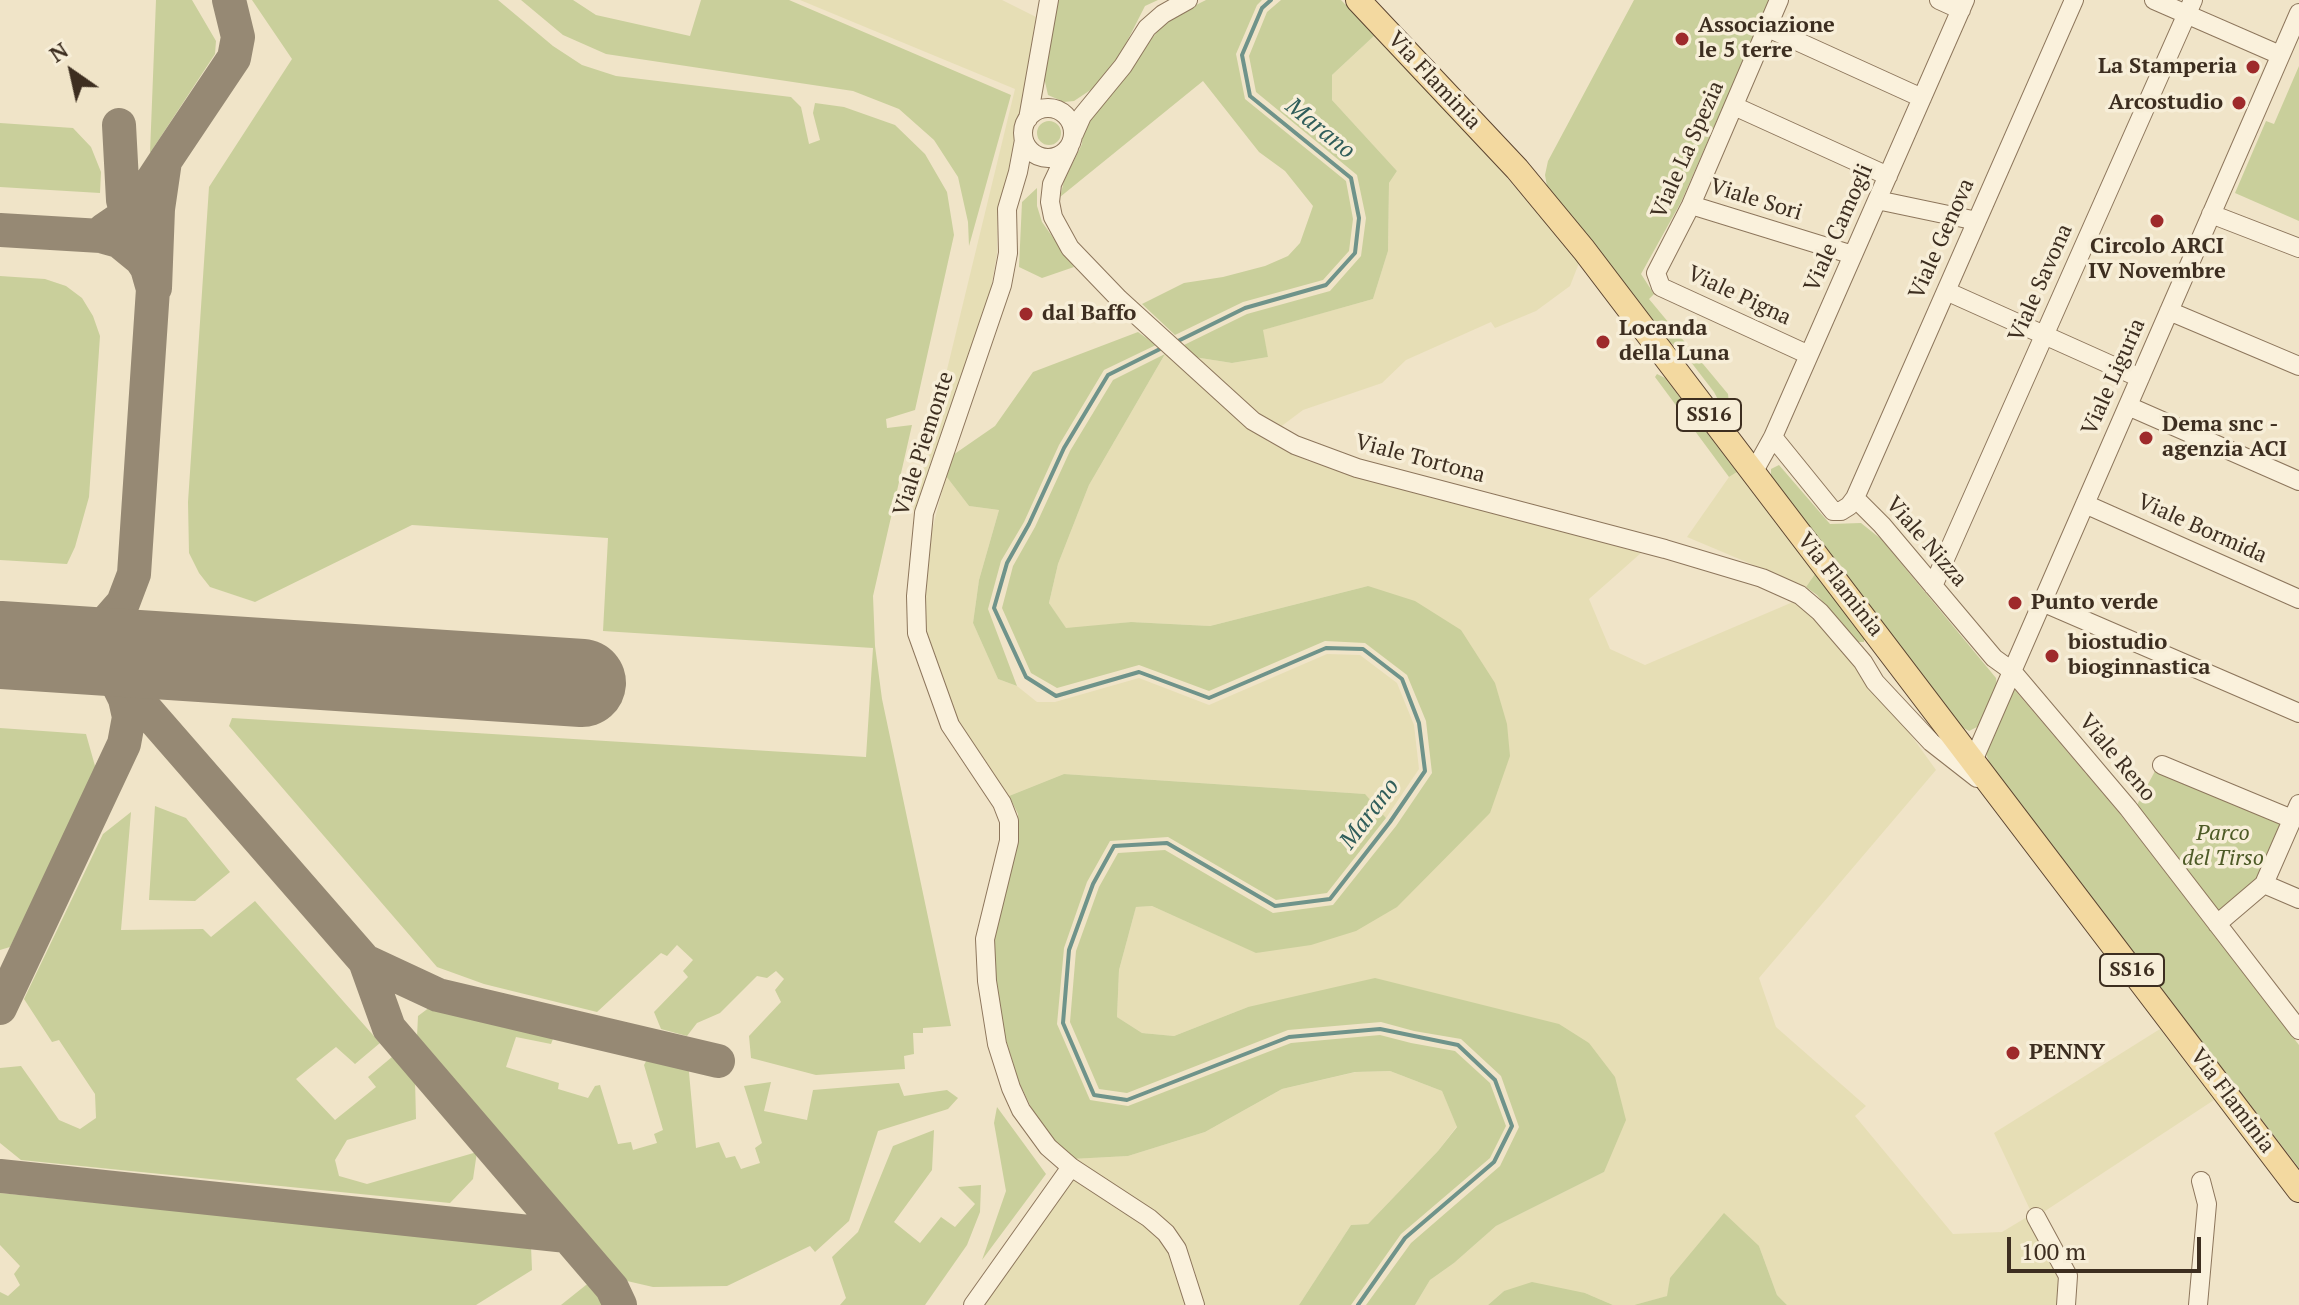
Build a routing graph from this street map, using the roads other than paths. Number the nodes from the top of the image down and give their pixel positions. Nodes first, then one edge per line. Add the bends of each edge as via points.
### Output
1 (1049, 0) edge
2 (1188, 0) edge
3 (1358, 0) edge
4 (1779, 0) edge
5 (1939, 0) edge
6 (2074, 0) edge
7 (2154, 0) edge
8 (1963, 5) edge
9 (2190, 7) edge
10 (2299, 13) edge
11 (1768, 28) junction
12 (2280, 55) junction
13 (1035, 85) junction
14 (1101, 91) junction
15 (1922, 98) junction
16 (1734, 106) junction
17 (1056, 110) junction
18 (1028, 119) junction
19 (1024, 140) junction
20 (1072, 141) junction
21 (1040, 157) junction
22 (1018, 172) junction
23 (1888, 176) junction
24 (1052, 184) junction
25 (1877, 200) junction
26 (1691, 205) junction
27 (2211, 214) junction
28 (1977, 221) junction
29 (2299, 248) edge
30 (1853, 255) junction
31 (1656, 273) joint
32 (1946, 291) junction
33 (2169, 311) junction
34 (2044, 335) junction
35 (1809, 355) junction
36 (2299, 366) edge
37 (2140, 378) junction
38 (2128, 406) junction
39 (1773, 437) junction
40 (1753, 473) junction
41 (2299, 481) edge
42 (1855, 498) junction
43 (2085, 504) junction
44 (1933, 586) junction
45 (2299, 599) edge
46 (2042, 602) junction
47 (1896, 659) junction
48 (1863, 662) junction
49 (2012, 671) junction
50 (2299, 713) edge
51 (1973, 761) junction
52 (2162, 765) dead end
53 (1995, 791) junction
54 (2296, 812) edge
55 (2264, 884) junction
56 (2299, 899) edge
57 (2217, 924) junction
58 (2299, 1030) edge
59 (1071, 1167) junction
60 (2201, 1181) dead end
61 (2299, 1190) edge
62 (2036, 1217) dead end
63 (973, 1305) edge
64 (1195, 1305) edge
65 (2066, 1305) edge
66 (2198, 1305) edge

1 - 13 street
2 - 14 street via 1147,28
3 - 40 main road, Via Flaminia / SS16 via 1517,169
4 - 11 street, Viale La Spezia
5 - 8 street
6 - 28 street, Viale Genova
7 - 9 street
8 - 15 street, Viale Camogli
9 - 12 street
9 - 34 street, Viale Savona
10 - 12 street, Viale Liguria
11 - 15 street
11 - 16 street, Viale La Spezia
12 - 27 street, Viale Liguria
13 - 17 street
13 - 18 street
14 - 17 street
14 - 20 street
15 - 23 street, Viale Camogli
16 - 23 street
16 - 26 street, Viale La Spezia
17 - 18 street via 1039,110
17 - 20 street via 1070,121
18 - 19 street
19 - 21 street
19 - 22 street, Viale Piemonte
20 - 21 street via 1058,157
20 - 24 street
21 - 22 street
21 - 24 street, Viale Tortona
22 - 59 street, Viale Piemonte via 1007,209 1002,285 924,513 917,633 950,725 1009,821 985,939 997,1044 1021,1110 1048,1147
23 - 25 street, Viale Camogli
24 - 48 street, Viale Tortona via 1053,217 1070,248 1253,421 1295,445 1357,468 1762,578 1800,595
25 - 28 street
25 - 30 street, Viale Camogli
26 - 30 street, Viale Sori
26 - 31 street, Viale La Spezia
27 - 29 street
27 - 33 street, Viale Liguria
28 - 32 street, Viale Genova
30 - 35 street, Viale Camogli
31 - 35 street, Viale Pigna via 1661,287
32 - 34 street
32 - 42 street, Viale Genova
33 - 36 street
33 - 37 street, Viale Liguria
34 - 37 street
34 - 44 street, Viale Savona
35 - 39 street, Viale Camogli
37 - 38 street, Viale Liguria
38 - 41 street
38 - 43 street, Viale Liguria
39 - 40 street, Viale Camogli
39 - 42 street, Viale Nizza via 1833,511 1841,511
40 - 47 main road, Via Flaminia / SS16
42 - 44 street, Viale Nizza
43 - 45 street, Viale Bormida
43 - 46 street, Viale Liguria
44 - 49 street, Viale Nizza via 1994,658
46 - 49 street, Viale Liguria
46 - 50 street
47 - 48 street
47 - 51 main road, Via Flaminia / SS16
48 - 53 street, Viale Tortona via 1931,742
49 - 51 street, Viale Liguria
49 - 57 street, Viale Reno
51 - 53 main road, Via Flaminia / SS16
52 - 54 street
53 - 61 main road, Via Flaminia / SS16
54 - 55 street
55 - 56 street
55 - 57 street
57 - 58 street, Viale Reno
59 - 63 street
59 - 64 street, Viale Piemonte via 1166,1233 1177,1249
60 - 66 street via 2207,1204
62 - 65 street via 2068,1276

